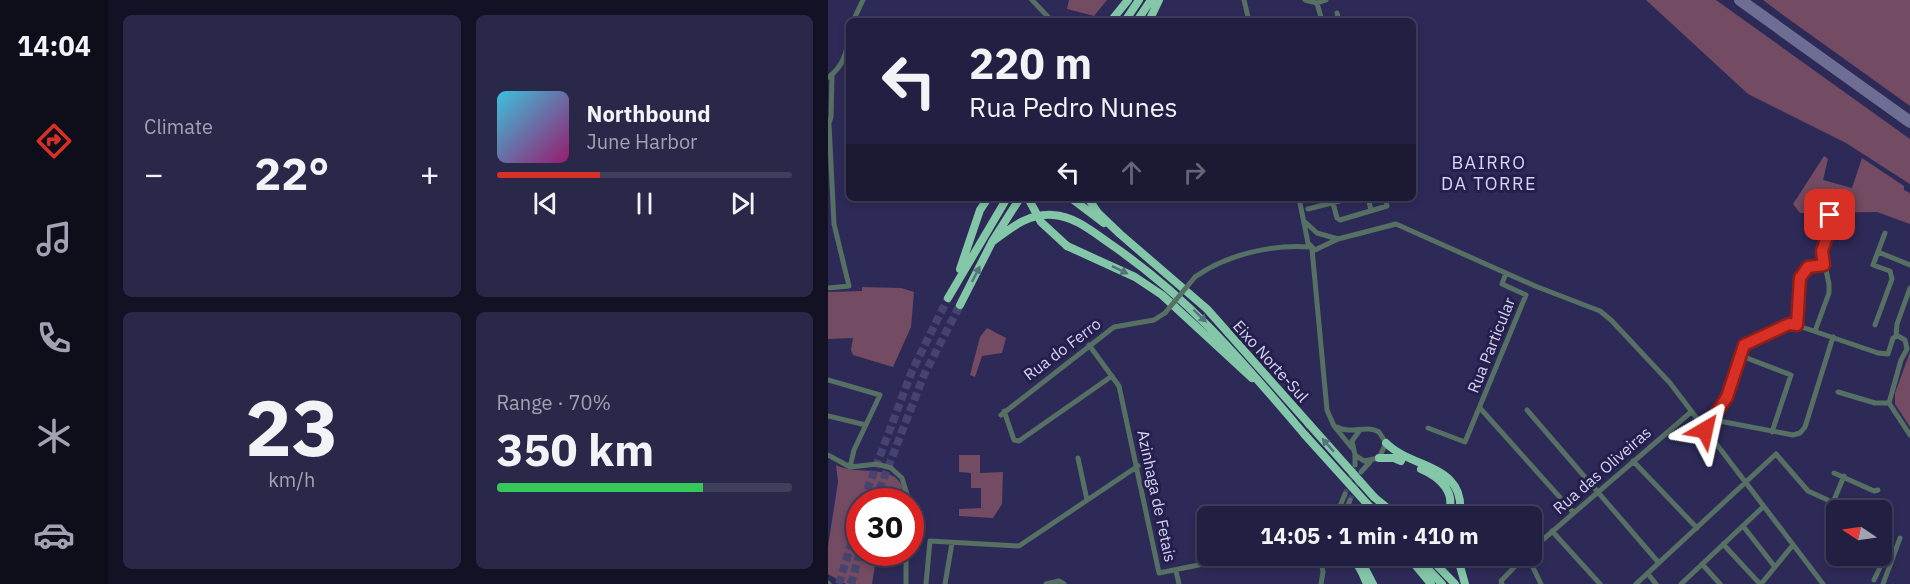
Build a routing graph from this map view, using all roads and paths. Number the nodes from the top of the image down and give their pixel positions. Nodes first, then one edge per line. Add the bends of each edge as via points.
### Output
1 (863, 0) edge
2 (1032, 0) edge
3 (1128, 0) edge
4 (1139, 0) edge
5 (1151, 0) edge
6 (1159, 0) edge
7 (1244, 0) edge
8 (1305, 0) edge
9 (1326, 0) edge
10 (1317, 3) junction
11 (1337, 13) dead end
12 (854, 18) edge
13 (1049, 18) edge
14 (1114, 18) edge
15 (1127, 18) edge
16 (1139, 18) edge
17 (1150, 18) edge
18 (1248, 18) edge
19 (1321, 18) edge
20 (1338, 18) edge
21 (846, 56) edge
22 (830, 76) edge
23 (829, 125) edge
24 (986, 201) edge
25 (1005, 201) edge
26 (1018, 201) edge
27 (1030, 201) edge
28 (1075, 201) edge
29 (1091, 201) edge
30 (1300, 201) edge
31 (1336, 201) edge
32 (1369, 201) edge
33 (1385, 201) edge
34 (1308, 209) dead end
35 (1371, 210) junction
36 (1830, 215) dead end
37 (1304, 221) junction
38 (1885, 233) dead end
39 (1120, 234) junction
40 (1320, 234) junction
41 (1338, 239) junction
42 (992, 242) junction
43 (1308, 245) junction
44 (1322, 248) junction
45 (1878, 252) junction
46 (1891, 257) junction
47 (1824, 265) junction
48 (1910, 265) edge
49 (1314, 267) junction
50 (1886, 269) junction
51 (1506, 273) junction
52 (955, 286) junction
53 (828, 288) edge
54 (1910, 288) edge
55 (948, 298) tunnel mouth
56 (960, 305) tunnel mouth
57 (1875, 324) dead end
58 (1797, 325) junction
59 (1815, 332) junction
60 (1896, 336) junction
61 (1833, 337) junction
62 (1908, 341) edge
63 (1089, 345) junction
64 (1888, 354) junction
65 (1739, 355) junction
66 (1901, 360) junction
67 (1112, 376) junction
68 (828, 380) edge
69 (1838, 392) dead end
70 (1274, 398) junction
71 (1889, 403) junction
72 (1480, 408) junction
73 (1527, 410) dead end
74 (1691, 412) junction
75 (828, 416) edge
76 (1714, 420) junction
77 (866, 425) junction
78 (1334, 426) junction
79 (1428, 428) dead end
80 (1360, 430) junction
81 (1705, 430) junction
82 (1772, 432) junction
83 (1910, 435) edge
84 (1386, 443) junction
85 (1352, 447) junction
86 (828, 455) edge
87 (1355, 455) junction
88 (1078, 458) dead end
89 (1379, 458) junction
90 (1633, 461) junction
91 (1370, 462) junction
92 (1356, 465) tunnel mouth
93 (1138, 466) junction
94 (850, 467) junction
95 (1361, 472) tunnel mouth
96 (1834, 473) dead end
97 (1844, 476) junction
98 (1745, 483) junction
99 (905, 488) edge
100 (1878, 490) dead end
101 (1349, 492) junction
102 (1597, 492) junction
103 (1374, 497) junction
104 (1087, 500) junction
105 (1350, 500) tunnel mouth
106 (1828, 500) edge
107 (1834, 500) edge
108 (1341, 506) edge
109 (1348, 506) edge
110 (1364, 506) edge
111 (1382, 506) edge
112 (1385, 506) edge
113 (1451, 506) edge
114 (1460, 506) edge
115 (1763, 507) junction
116 (1573, 512) junction
117 (1743, 526) junction
118 (1697, 528) junction
119 (1552, 531) junction
120 (1900, 538) dead end
121 (1542, 540) edge
122 (952, 543) junction
123 (1723, 544) junction
124 (1792, 545) junction
125 (1892, 560) edge
126 (1659, 563) junction
127 (1702, 564) junction
128 (906, 566) edge
129 (1198, 566) edge
130 (1322, 566) edge
131 (1329, 566) edge
132 (1359, 566) edge
133 (1364, 566) edge
134 (1416, 566) edge
135 (1425, 566) edge
136 (1438, 566) edge
137 (1460, 566) edge
138 (1517, 566) edge
139 (1531, 566) edge
140 (1880, 566) edge
141 (1890, 566) edge
142 (1775, 567) junction
143 (1176, 571) junction
144 (1323, 572) junction
145 (1648, 574) junction
146 (1874, 579) dead end
147 (1502, 583) edge
148 (906, 584) edge
149 (926, 584) edge
150 (945, 584) edge
151 (1046, 584) edge
152 (1064, 584) edge
153 (1179, 584) edge
154 (1321, 584) edge
155 (1367, 584) edge
156 (1373, 584) edge
157 (1431, 584) edge
158 (1442, 584) edge
159 (1455, 584) edge
160 (1465, 584) edge
161 (1540, 584) edge
162 (1600, 584) edge
163 (1636, 584) edge
164 (1656, 584) edge
165 (1681, 584) edge
166 (1720, 584) edge
167 (1761, 584) edge
168 (1823, 584) edge
169 (1883, 584) edge

1 - 12 street
2 - 13 street
3 - 14 highway
4 - 15 highway
5 - 16 highway
6 - 17 highway
7 - 18 street
8 - 10 street
9 - 10 street
10 - 19 street
11 - 20 street
21 - 22 street
22 - 23 street
23 - 53 street via 834,224 849,286
24 - 52 highway
25 - 52 highway
26 - 42 highway
27 -> 70 highway, bridge via 1041,222 1067,246 1136,277 1162,295
28 - 39 highway
29 - 39 highway
30 - 37 street
31 - 34 street
31 - 35 street via 1340,220
32 - 35 street
33 - 35 street via 1387,206
36 - 47 street via 1834,216 1822,251
37 - 40 street
37 - 43 street
38 - 45 street
103 -> 39 highway, Eixo Norte-Sul, bridge via 1207,309
40 - 41 street
40 - 43 street
40 - 44 street via 1325,241
41 - 44 street
41 - 51 street via 1396,224
56 -> 42 highway
42 -> 70 highway via 1026,218 1042,214 1065,217 1082,225 1157,277 1200,316
43 - 44 street
43 - 49 street
43 - 63 street, Rua do Ferro, bridge via 1226,259 1195,277 1165,313 1154,320 1114,327
44 - 49 street
45 - 46 street
45 - 50 street via 1874,265
46 - 48 street
46 - 50 street
47 - 58 street via 1808,267 1802,273
47 - 59 street via 1830,288
49 - 78 street via 1327,410
50 - 57 street via 1892,279
51 - 72 street, Rua Particular via 1502,284 1526,295
51 - 74 street via 1588,306 1611,320 1670,383
52 - 55 highway
54 - 60 street
58 - 59 street
58 - 65 street via 1789,324 1755,338 1744,345
59 - 61 street
60 - 62 street
60 - 64 street
61 - 64 street
61 - 82 street via 1805,427 1793,435
62 - 66 street
63 - 67 street, Azinhaga de Fetais
63 - 67 street, Rua do Ferro via 1003,413 1014,440 1019,441
64 - 66 street
65 - 76 street via 1727,397
65 - 82 street via 1791,375
66 - 71 street
67 - 93 street, Azinhaga de Fetais via 1119,386
68 - 77 street via 880,395
69 - 71 street
70 - 101 highway, bridge
71 - 83 street
72 - 79 street, Rua Particular via 1465,442
72 - 116 street, Rua Particular
73 - 102 street
74 - 81 street
74 - 90 street, Rua das Oliveiras
75 - 77 street
76 - 81 street
76 - 82 street
77 - 94 street
78 - 80 street via 1351,432
78 - 85 street
80 - 84 street via 1373,429
80 - 85 street
81 - 98 street
84 - 89 street
84 - 114 highway via 1395,452 1448,477 1459,493
85 - 87 street
86 - 94 street
87 - 91 street
87 - 92 street
88 - 104 street
89 - 91 street
89 - 113 highway via 1394,458 1434,474 1451,495
90 - 102 street, Rua das Oliveiras
90 - 118 street
91 - 95 street
93 - 104 street
93 - 143 street, Azinhaga de Fetais via 1159,573
94 - 99 street via 877,464 891,468 902,478
96 - 97 street
97 - 100 street
97 - 107 street
98 - 106 street via 1776,454 1808,491
98 - 115 street
98 - 118 street
101 - 108 street
101 - 110 highway, bridge
102 - 116 street, Rua das Oliveiras
102 - 126 street
103 - 111 highway, Eixo Norte-Sul
103 - 112 highway
104 - 122 street via 1019,546
105 - 109 street
115 - 117 street
115 - 124 street
116 - 119 street, Rua das Oliveiras
117 - 123 street
117 - 142 street
118 - 126 street
119 - 121 street, Rua das Oliveiras
119 - 162 street
120 - 125 street
122 - 149 street via 930,541
122 - 150 street
123 - 127 street
123 - 167 street
124 - 142 street
124 - 168 street
126 - 145 street
127 - 165 street
127 - 166 street
128 - 148 street
129 - 143 street, Azinhaga de Fetais
130 - 144 street
131 - 144 street
132 - 155 highway
133 - 156 highway
134 - 157 highway
135 - 158 highway
136 - 159 highway
137 - 160 highway
138 - 147 street
139 - 161 street
140 - 146 street
141 - 169 street
142 - 167 street
143 - 153 street
144 - 154 street
145 - 163 street
145 - 164 street
151 - 152 street

